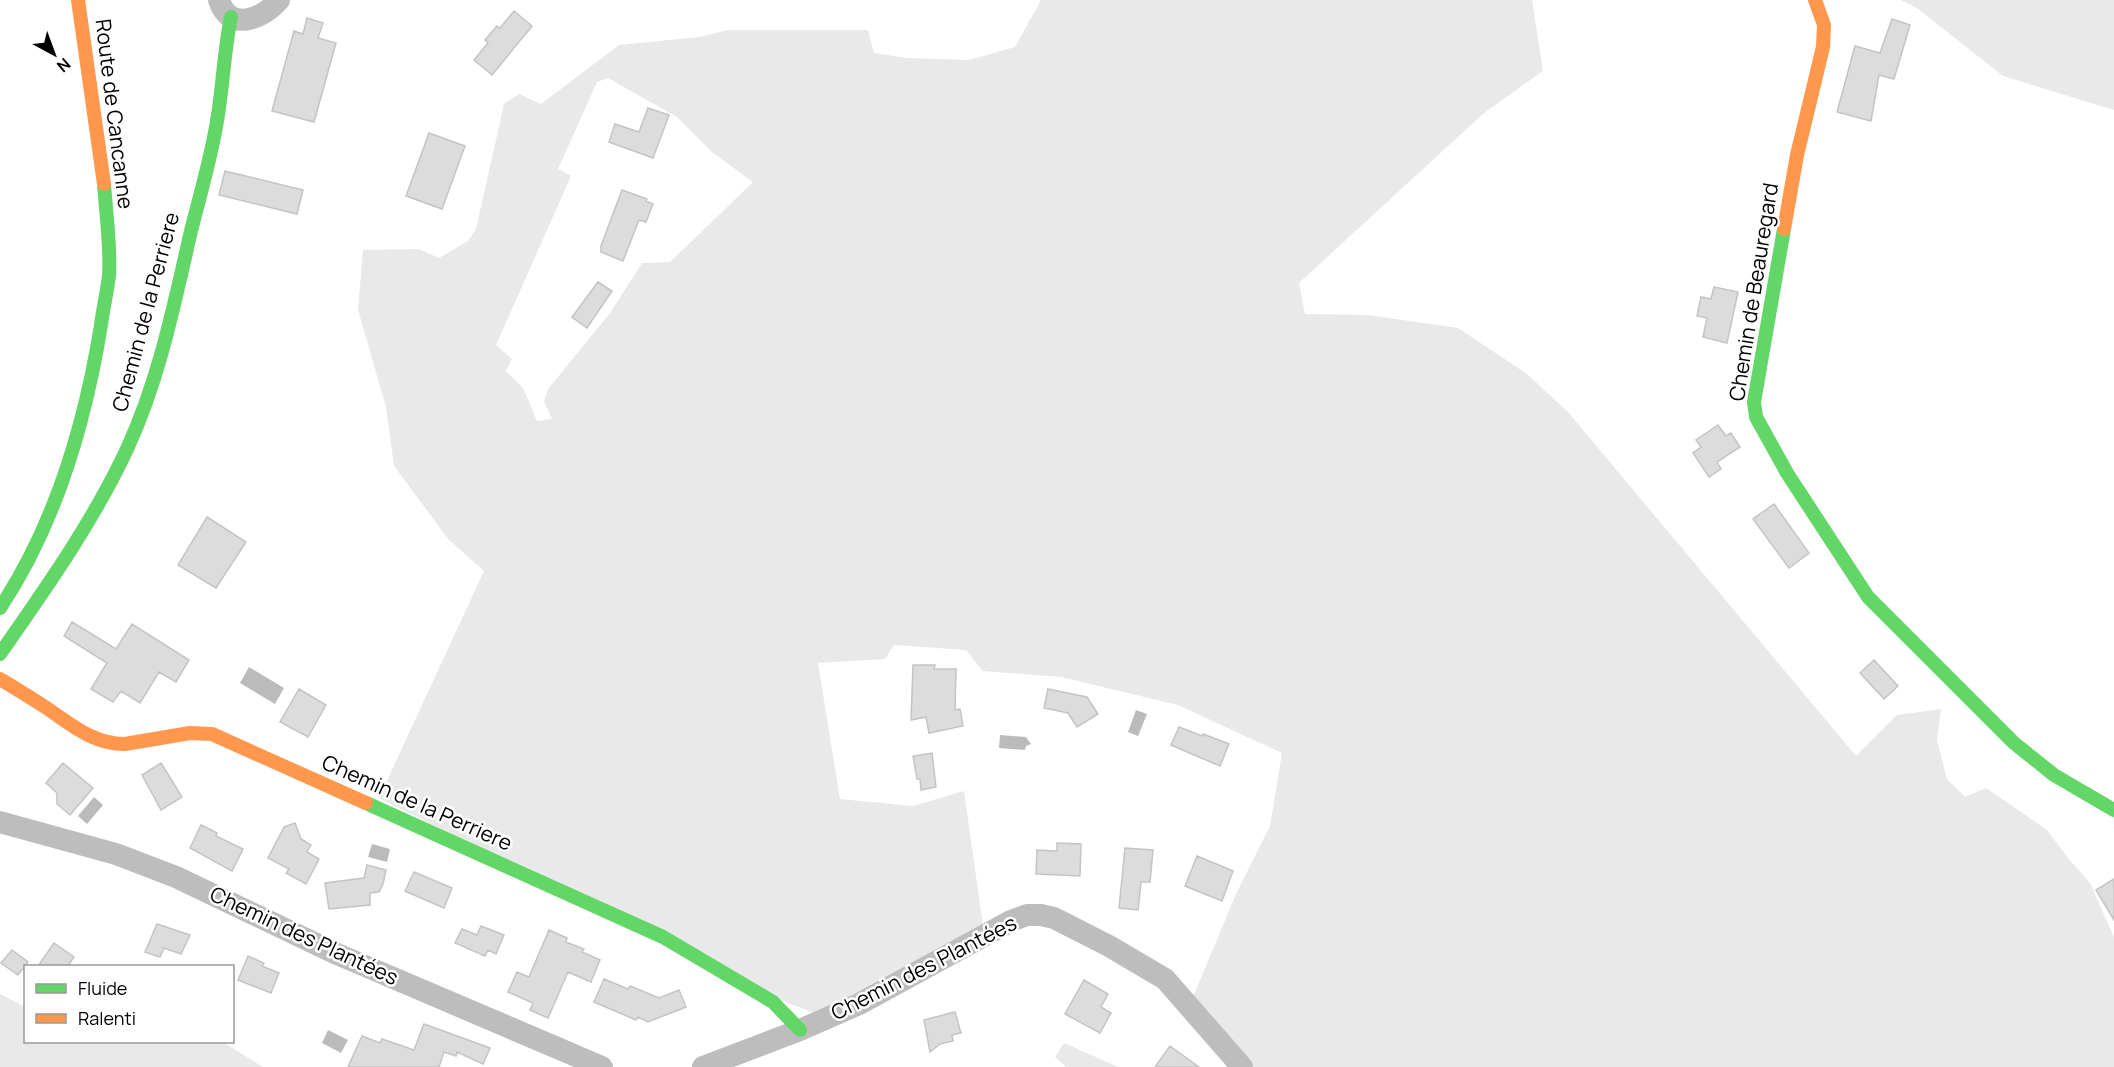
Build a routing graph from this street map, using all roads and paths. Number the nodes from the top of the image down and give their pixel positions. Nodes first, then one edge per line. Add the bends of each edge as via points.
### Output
1 (78, 0) edge
2 (279, 0) edge
3 (1815, 0) edge
4 (225, 9) edge
5 (0, 608) edge
6 (0, 654) edge
7 (0, 679) edge
8 (2114, 810) edge
9 (0, 822) edge
10 (800, 1030) junction
11 (602, 1067) edge
12 (703, 1067) edge
13 (1242, 1067) edge

1 - 5 street, Route de Cancanne via 104,178 109,274 93,375 72,453 44,529
2 - 4 street via 270,10 245,20
3 - 8 street, Chemin de Beauregard via 1824,25 1823,47 1797,155 1765,331 1754,402 1756,417 1787,474 1868,597 2014,743 2054,775
4 - 6 street, Chemin de la Perriere via 217,123 153,383 113,479 67,557
7 - 10 street, Chemin de la Perriere via 76,731 107,742 124,744 181,733 212,734 663,937 773,1002
9 - 11 street, Chemin des Plantées via 116,854 176,877 337,954
10 - 12 street, Chemin des Plantées
10 - 13 street, Chemin des Plantées via 859,1004 1011,921 1041,915 1109,946 1165,979

